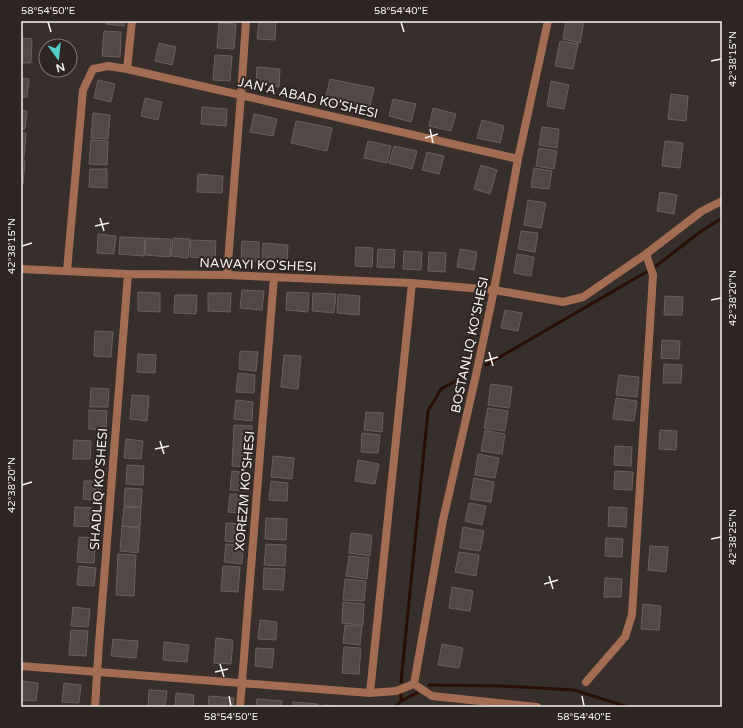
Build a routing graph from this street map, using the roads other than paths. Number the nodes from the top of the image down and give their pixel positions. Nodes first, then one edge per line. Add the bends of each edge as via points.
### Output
1 (132, 21) edge
2 (246, 21) edge
3 (548, 21) edge
4 (127, 69) junction
5 (241, 95) junction
6 (518, 159) junction
7 (722, 201) edge
8 (646, 254) junction
9 (21, 269) edge
10 (67, 271) junction
11 (128, 274) junction
12 (227, 275) junction
13 (274, 277) junction
14 (412, 284) junction
15 (494, 290) junction
16 (21, 666) edge
17 (97, 672) junction
18 (586, 682) dead end
19 (241, 684) junction
20 (414, 684) junction
21 (370, 693) junction
22 (95, 707) edge
23 (240, 707) edge
24 (537, 707) edge

1 - 4 street
2 - 5 street
3 - 6 street, BOSTANLIQ KO'SHESI
4 - 5 street, JAN'A ABAD KO'SHESI
4 - 10 street, JAN'A ABAD KO'SHESI via 108,66 93,69 83,90
5 - 6 street, JAN'A ABAD KO'SHESI
5 - 12 street
6 - 15 street, BOSTANLIQ KO'SHESI
7 - 8 street, NAWAYI KO'SHESI via 702,211
8 - 15 street, NAWAYI KO'SHESI via 583,297 576,299 563,302
8 - 18 street via 654,275 632,615 625,637
9 - 10 street, NAWAYI KO'SHESI
10 - 11 street, NAWAYI KO'SHESI
11 - 12 street, NAWAYI KO'SHESI
11 - 17 street, SHADLIQ KO'SHESI
12 - 13 street, NAWAYI KO'SHESI
13 - 14 street, NAWAYI KO'SHESI
13 - 19 street, XOREZM KO'SHESI
14 - 15 street, NAWAYI KO'SHESI
14 - 21 street
15 - 20 street, BOSTANLIQ KO'SHESI via 443,520
16 - 17 street
17 - 19 street
17 - 22 street, SHADLIQ KO'SHESI
19 - 21 street
19 - 23 street, XOREZM KO'SHESI
20 - 21 street via 396,691
20 - 24 street via 432,696

